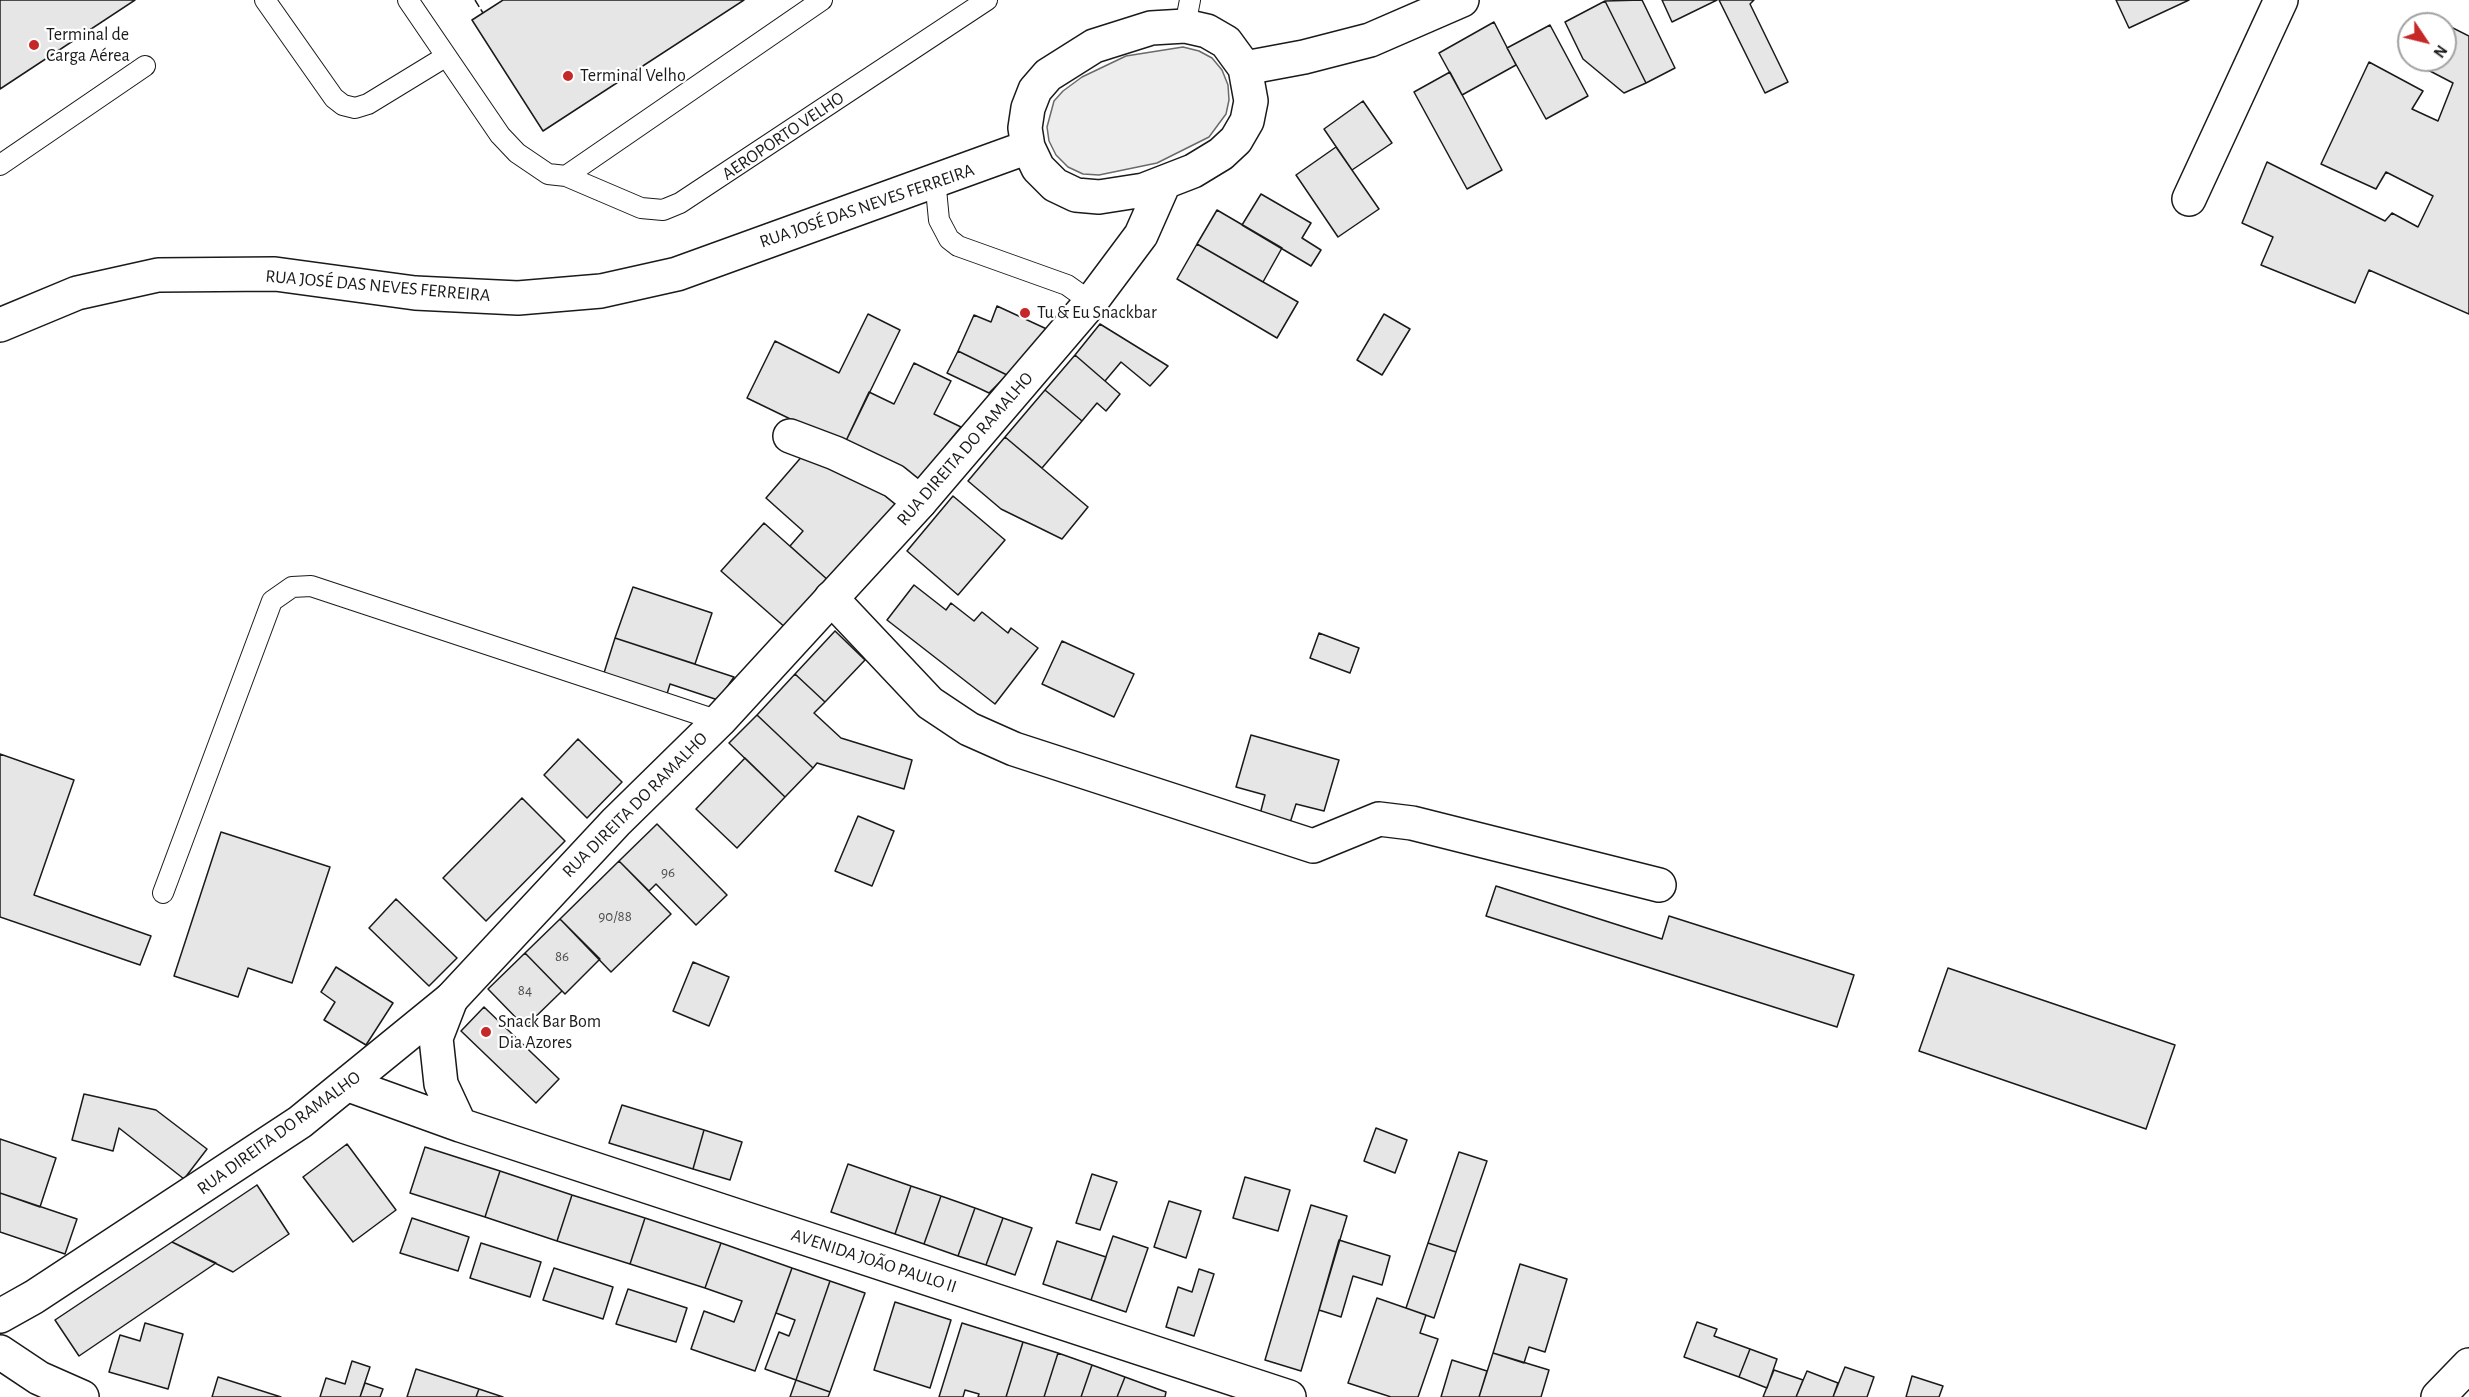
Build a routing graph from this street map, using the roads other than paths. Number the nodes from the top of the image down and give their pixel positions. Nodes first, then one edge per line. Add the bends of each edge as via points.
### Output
1 (265, 0) edge
2 (408, 0) edge
3 (822, 0) edge
4 (987, 0) edge
5 (1462, 0) edge
6 (2281, 0) edge
7 (1187, 13) edge
8 (445, 57) junction
9 (145, 66) dead end
10 (1245, 68) junction
11 (1028, 147) junction
12 (0, 165) edge
13 (566, 176) junction
14 (934, 179) junction
15 (1164, 183) junction
16 (2189, 198) dead end
17 (1091, 302) junction
18 (0, 325) edge
19 (790, 436) dead end
20 (920, 502) junction
21 (831, 598) junction
22 (719, 721) junction
23 (1659, 885) dead end
24 (163, 893) dead end
25 (451, 999) junction
26 (349, 1085) junction
27 (460, 1125) junction
28 (0, 1316) edge
29 (0, 1352) edge
30 (2469, 1365) edge
31 (82, 1397) edge
32 (1289, 1397) edge
33 (2438, 1397) edge

1 - 8 lane via 334,98 343,105 355,108 368,104
2 - 8 lane, AEROPORTO VELHO
3 - 13 lane
4 - 13 lane, AEROPORTO VELHO via 680,203 663,210 641,208
5 - 10 main road via 1370,40
6 - 16 main road
7 - 10 main road via 1226,42
7 - 11 main road via 1094,46 1048,75 1035,90 1028,108
8 - 13 lane, AEROPORTO VELHO via 517,153 548,174
9 - 12 lane
10 - 15 main road via 1251,101 1247,121 1236,140 1193,171
11 - 14 main road, RUA JOSÉ DAS NEVES FERREIRA
11 - 15 main road via 1038,168 1055,185 1077,195 1122,194
14 - 17 lane via 939,220 949,239 958,246 1067,285
14 - 18 main road, RUA JOSÉ DAS NEVES FERREIRA via 677,274 601,291 518,298 415,293 275,274 158,275 77,294
15 - 17 main road, RUA DIREITA DO RAMALHO via 1141,234
17 - 20 main road, RUA DIREITA DO RAMALHO
19 - 20 main road via 894,481
20 - 21 main road, RUA DIREITA DO RAMALHO
21 - 22 main road, RUA DIREITA DO RAMALHO
21 - 23 main road via 930,703 969,729 1014,749 1313,846 1379,819 1390,820
22 - 24 lane via 311,586 292,587 272,602
22 - 25 main road, RUA DIREITA DO RAMALHO via 616,822
25 - 26 main road, RUA DIREITA DO RAMALHO
25 - 27 main road via 436,1038 441,1084
26 - 27 main road, AVENIDA JOÃO PAULO II
26 - 28 main road, RUA DIREITA DO RAMALHO via 216,1180
27 - 32 main road, AVENIDA JOÃO PAULO II
29 - 31 main road via 39,1378
30 - 33 main road

